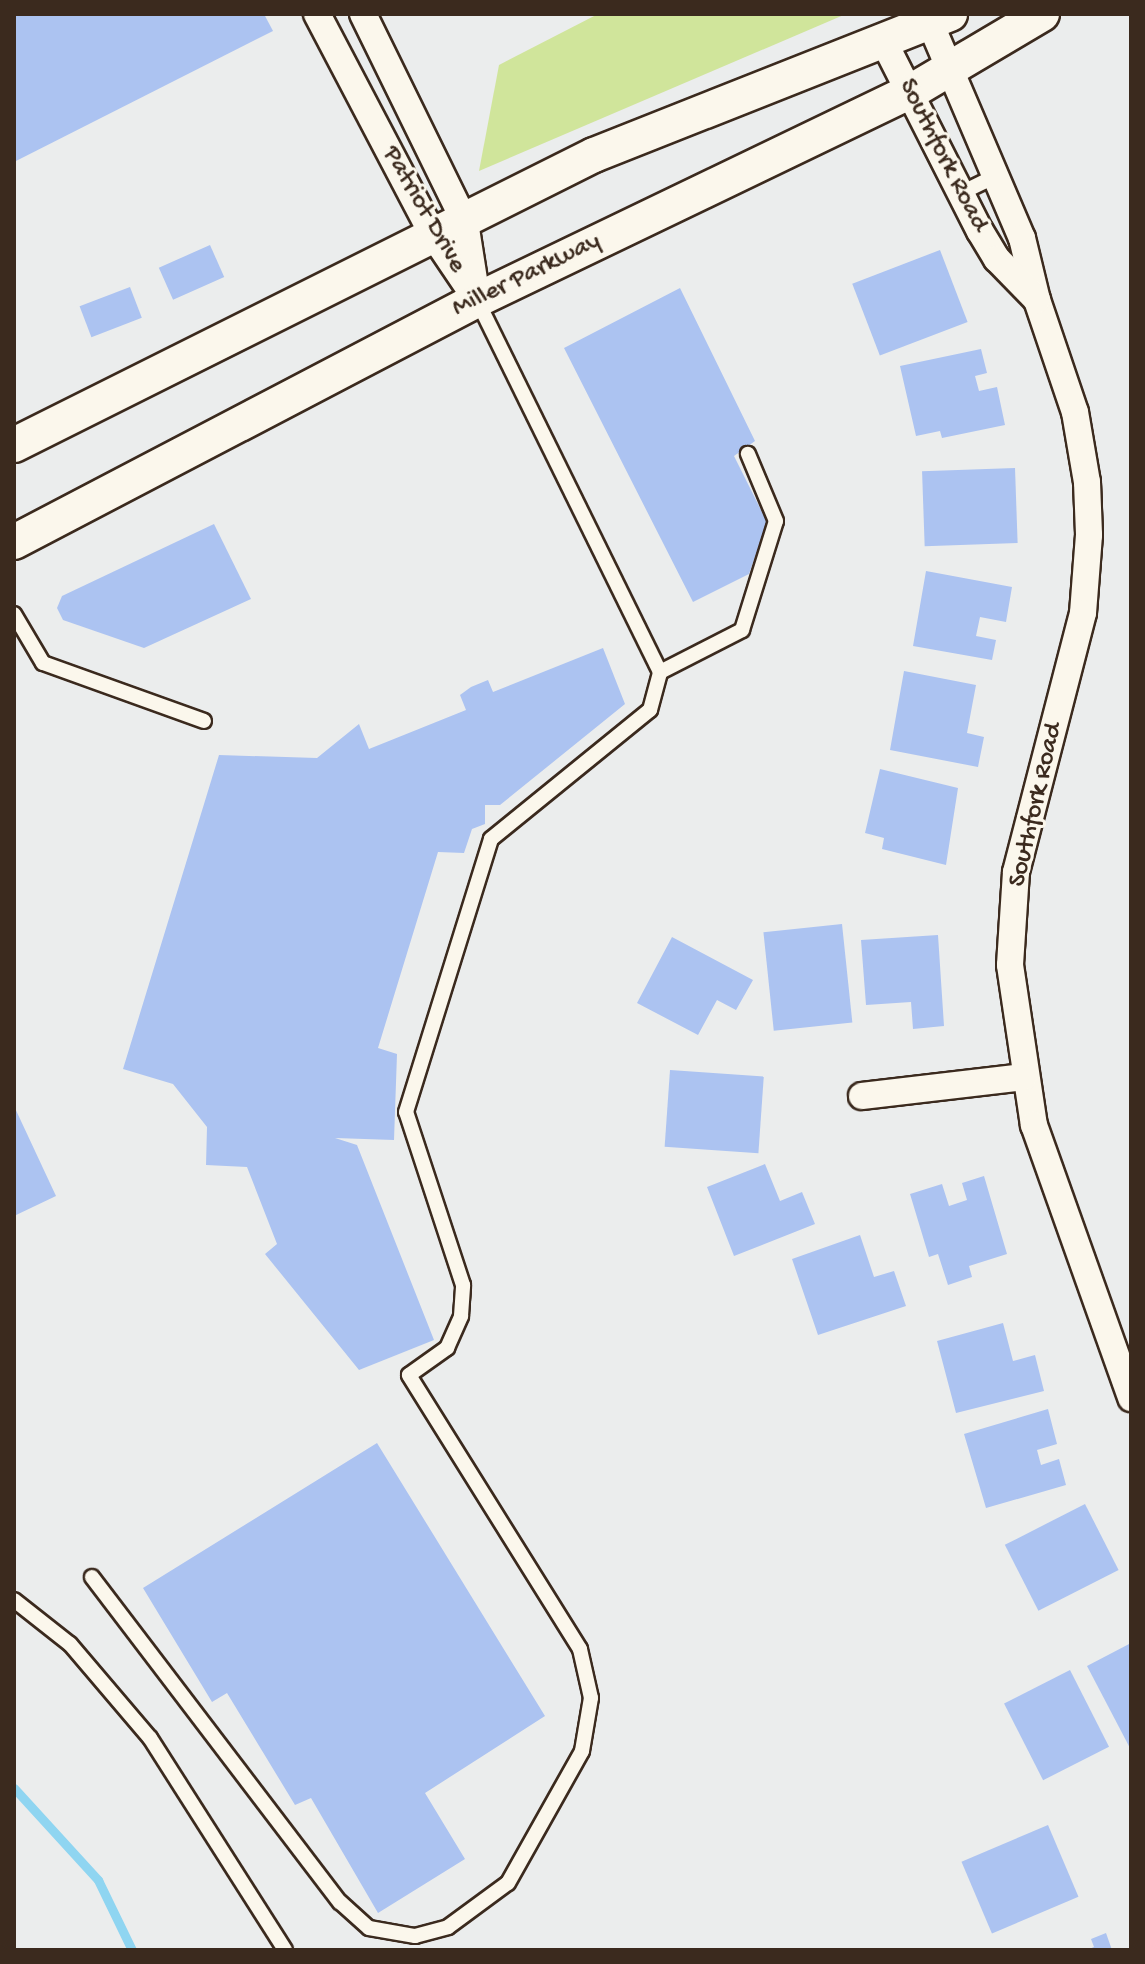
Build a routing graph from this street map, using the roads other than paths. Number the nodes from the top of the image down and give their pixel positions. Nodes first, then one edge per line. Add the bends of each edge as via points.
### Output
1 (317, 14) edge
2 (363, 14) edge
3 (1042, 14) edge
4 (941, 20) edge
5 (885, 44) junction
6 (951, 68) junction
7 (909, 92) junction
8 (996, 176) junction
9 (961, 193) junction
10 (465, 222) junction
11 (433, 235) junction
12 (477, 300) junction
13 (1037, 300) junction
14 (16, 438) edge
15 (748, 454) dead end
16 (14, 542) edge
17 (14, 614) edge
18 (660, 672) junction
19 (204, 721) dead end
20 (1024, 1077) junction
21 (862, 1096) dead end
22 (1131, 1398) edge
23 (92, 1577) dead end
24 (14, 1600) edge
25 (285, 1950) edge

1 - 11 street, Patriot Drive
2 - 10 street, Patriot Drive
3 - 6 street, Miller Parkway
4 - 5 street
4 - 6 street, Southfork Road
5 - 7 street, Southfork Road
5 - 10 street via 594,155
6 - 7 street, Miller Parkway
6 - 8 street, Southfork Road
7 - 9 street, Southfork Road
7 - 12 street, Miller Parkway
8 - 9 lane
8 - 13 street, Southfork Road via 1022,238
9 - 13 street, Southfork Road via 997,259
10 - 11 street
10 - 12 street, Patriot Drive
11 - 12 street, Patriot Drive
11 - 14 street
12 - 16 street, Miller Parkway
12 - 18 lane
13 - 20 street, Southfork Road via 1075,412 1089,535 1076,650 1016,872 1010,965
15 - 18 lane via 776,521 742,630
17 - 19 lane via 43,663
18 - 23 lane via 650,710 491,839 406,1112 463,1285 461,1316 447,1348 409,1375 580,1649 591,1698 582,1751 508,1883 448,1927 415,1936 369,1928 340,1902
20 - 21 street
20 - 22 street, Southfork Road via 1034,1125
24 - 25 lane via 70,1644 150,1738

